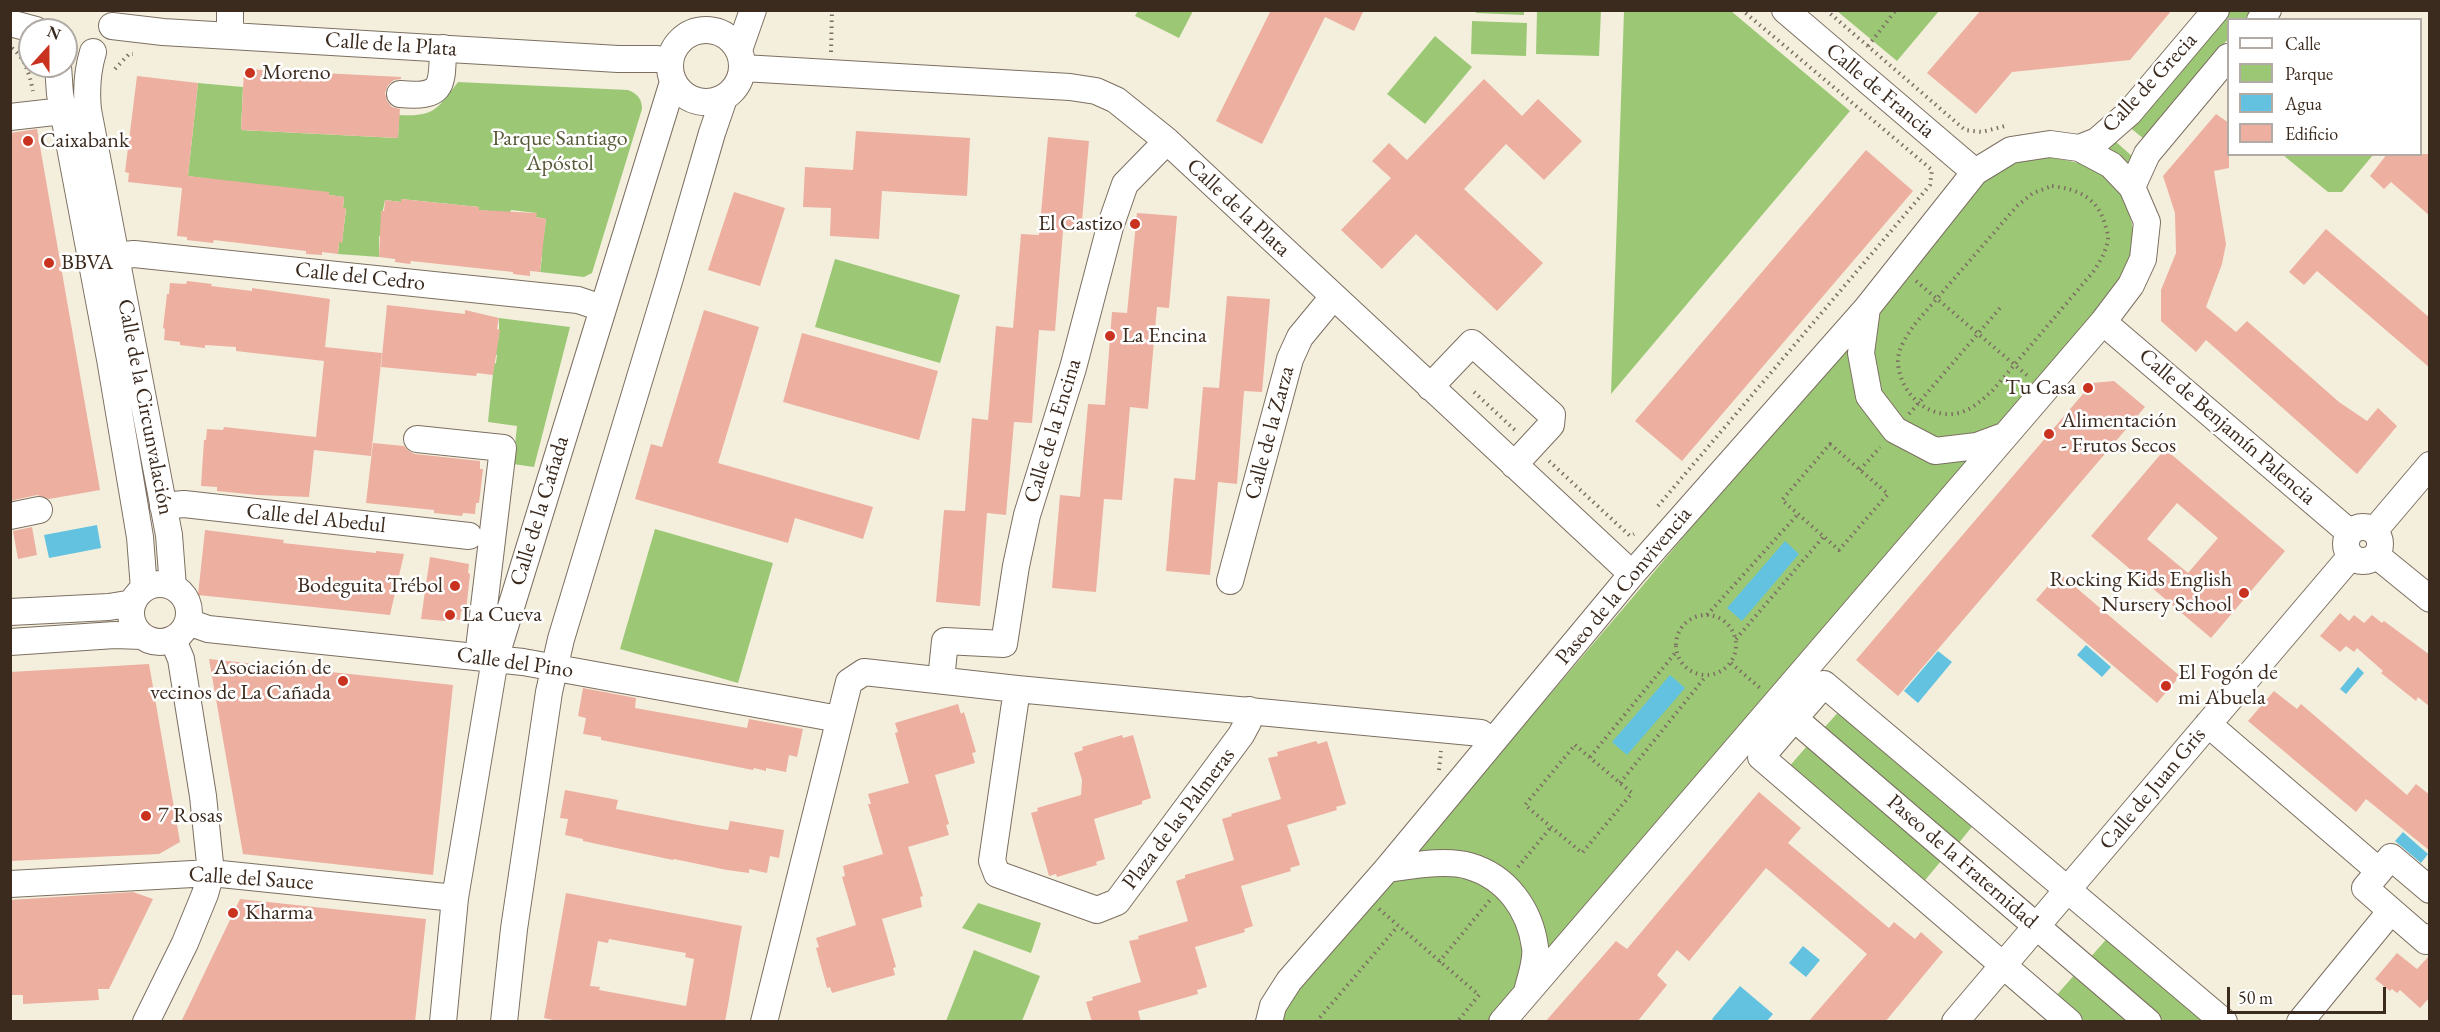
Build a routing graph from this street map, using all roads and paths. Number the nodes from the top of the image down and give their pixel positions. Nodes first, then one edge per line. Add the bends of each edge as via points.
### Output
1 (753, 10) edge
2 (832, 10) edge
3 (1742, 10) edge
4 (1785, 10) edge
5 (1826, 10) edge
6 (1888, 10) edge
7 (2216, 10) edge
8 (1894, 13) edge
9 (111, 18) edge
10 (692, 22) edge
11 (230, 23) edge
12 (10, 46) edge
13 (1868, 46) junction
14 (443, 48) junction
15 (93, 52) junction
16 (78, 55) edge
17 (140, 55) dead end
18 (741, 59) junction
19 (831, 59) dead end
20 (2227, 59) edge
21 (672, 71) junction
22 (114, 76) dead end
23 (59, 78) edge
24 (400, 94) dead end
25 (34, 95) dead end
26 (724, 98) junction
27 (63, 111) junction
28 (10, 117) edge
29 (2013, 125) dead end
30 (1167, 141) junction
31 (2079, 148) junction
32 (1975, 172) junction
33 (2132, 187) junction
34 (116, 256) junction
35 (1899, 267) junction
36 (1333, 297) junction
37 (1937, 299) junction
38 (602, 308) junction
39 (1867, 308) junction
40 (2000, 308) dead end
41 (2103, 322) junction
42 (1978, 334) junction
43 (2014, 364) junction
44 (1448, 368) junction
45 (1430, 387) junction
46 (2044, 390) junction
47 (1918, 403) junction
48 (1895, 430) junction
49 (2004, 436) junction
50 (417, 439) dead end
51 (1532, 446) junction
52 (1514, 465) junction
53 (2430, 465) edge
54 (1860, 470) junction
55 (163, 506) junction
56 (39, 510) dead end
57 (1652, 513) dead end
58 (1798, 514) junction
59 (10, 516) edge
60 (1636, 532) dead end
61 (469, 536) dead end
62 (1824, 536) junction
63 (2363, 543) junction
64 (1632, 574) junction
65 (1230, 581) dead end
66 (173, 587) junction
67 (138, 596) junction
68 (2430, 599) edge
69 (10, 612) edge
70 (1707, 615) junction
71 (181, 631) junction
72 (142, 636) junction
73 (1736, 639) junction
74 (10, 642) edge
75 (1677, 652) junction
76 (487, 658) junction
77 (1731, 663) junction
78 (555, 668) junction
79 (1707, 675) junction
80 (941, 680) junction
81 (1017, 689) junction
82 (1775, 702) junction
83 (1249, 710) junction
84 (1794, 718) junction
85 (839, 719) junction
86 (2208, 724) junction
87 (1492, 742) junction
88 (1590, 758) junction
89 (1620, 783) junction
90 (1386, 869) junction
91 (2379, 871) junction
92 (210, 873) junction
93 (2426, 879) edge
94 (10, 884) edge
95 (2067, 890) junction
96 (455, 898) junction
97 (2391, 911) junction
98 (2037, 926) junction
99 (2430, 937) edge
100 (2003, 965) junction
101 (1528, 989) junction
102 (146, 1022) edge
103 (443, 1022) edge
104 (504, 1022) edge
105 (764, 1022) edge
106 (1269, 1022) edge
107 (1316, 1022) edge
108 (1457, 1022) edge
109 (1502, 1022) edge
110 (1955, 1022) edge
111 (2069, 1022) edge
112 (2148, 1022) edge
113 (2224, 1022) edge
114 (2300, 1022) edge

1 - 18 street
2 - 19 path
3 - 57 path via 1932,170 1930,185
4 - 32 street, Calle de Francia
5 - 13 path
6 - 8 path
7 - 31 street, Calle de Grecia via 2129,113 2097,141
8 - 13 path
9 - 11 street, Calle de la Plata via 164,32
9 - 15 street via 109,37
10 - 18 street via 699,30 723,33 732,40
10 - 21 street via 673,50
11 - 14 street, Calle de la Plata
12 - 25 path via 28,68
13 - 29 path via 1965,130 1982,132
14 - 21 street, Calle de la Plata via 657,58
14 - 24 street via 439,87 418,96
15 - 16 street
15 - 34 street, Calle de la Circunvalación via 87,86 88,110
17 - 22 path via 129,54 115,68
18 - 26 street via 740,80
18 - 30 street, Calle de la Plata via 1096,91 1116,100
20 - 33 street, Calle de Grecia via 2146,153
21 - 26 street via 686,96 695,101
21 - 38 street, Calle de la Cañada
23 - 27 street, Calle de la Circunvalación
26 - 78 street
27 - 28 street
27 - 67 street, Calle de la Circunvalación via 140,537
30 - 36 street, Calle de la Plata
30 - 80 street, Calle de la Encina via 1125,184 1110,227 1073,368 1027,515 1004,644 945,641
31 - 32 street, Paseo de la Convivencia via 2050,144 2011,150
31 - 33 street, Paseo de la Convivencia via 2111,165
32 - 35 street, Paseo de la Convivencia
33 - 41 street, Paseo de la Convivencia via 2146,222 2143,259 2131,285
34 - 38 street, Calle del Cedro via 578,300
34 - 55 street, Calle de la Circunvalación
35 - 37 path
35 - 39 street, Paseo de la Convivencia
36 - 45 street, Calle de la Plata
36 - 65 street, Calle de la Zarza via 1300,337 1290,359
37 - 42 path
37 - 43 path via 2017,206 2033,194 2052,186 2071,188 2089,197 2102,215 2108,236 2103,255 2093,273
37 - 47 path via 1904,341 1898,361 1903,384
38 - 76 street, Calle de la Cañada
39 - 48 street, Paseo de la Convivencia via 1861,353 1869,396
39 - 64 street, Paseo de la Convivencia
40 - 42 path
41 - 46 street, Paseo de la Convivencia
41 - 63 street, Calle de Benjamín Palencia
42 - 43 path
42 - 47 path
43 - 46 path
43 - 47 path via 1976,405 1958,413 1935,412
44 - 45 street
44 - 51 path
44 - 51 street via 1472,343 1552,416 1551,425
45 - 52 street, Calle de la Plata
46 - 49 street, Paseo de la Convivencia
47 - 48 path
48 - 49 street, Paseo de la Convivencia via 1935,451 1977,446
48 - 54 path
49 - 82 street, Paseo de la Convivencia
50 - 76 street via 503,447
51 - 52 street
51 - 60 path via 1630,536
52 - 64 street, Calle de la Plata
53 - 63 street, Calle de Juan Gris
54 - 58 path via 1830,444 1782,500
54 - 62 path via 1888,494 1839,550
55 - 61 street, Calle del Abedul via 184,504
55 - 66 street, Calle de la Circunvalación
56 - 59 street
58 - 62 path
58 - 70 path
62 - 73 path
63 - 68 street, Calle de Benjamín Palencia
63 - 86 street, Calle de Juan Gris
64 - 87 street, Paseo de la Convivencia
66 - 67 street via 158,584
66 - 71 street via 184,595 189,608
67 - 69 street via 109,607
67 - 72 street via 131,615
70 - 73 path via 1726,623
70 - 75 path via 1685,623 1677,638
71 - 72 street via 154,642
71 - 76 street, Calle del Pino via 208,629
71 - 92 street via 181,659 202,785
72 - 74 street
73 - 77 path
75 - 79 path via 1688,669
75 - 88 path
76 - 78 street, Calle del Pino
76 - 96 street, Calle de la Cañada
77 - 79 path via 1720,672
77 - 82 path
78 - 85 street, Calle del Pino
78 - 104 street via 514,929
79 - 89 path
80 - 81 street
80 - 85 street via 864,672 849,682
81 - 83 street
81 - 83 street, Plaza de las Palmeras via 992,861 997,874 1097,910 1117,902 1241,735
82 - 84 street, Paseo de la Fraternidad
82 - 101 street, Paseo de la Convivencia
83 - 87 street via 1481,733
84 - 95 street via 1824,684
84 - 98 street, Paseo de la Fraternidad
84 - 100 street via 1761,757
85 - 105 street
86 - 91 street
86 - 95 street, Calle de Juan Gris
87 - 90 street, Paseo de la Convivencia
88 - 89 path
88 - 89 path via 1575,745 1525,805 1582,853 1632,793
90 - 101 street, Paseo de la Convivencia via 1428,863 1469,866 1504,883 1526,912 1536,949
90 - 106 street, Paseo de la Convivencia via 1289,981 1273,1006
91 - 93 street via 2391,857
91 - 97 street via 2365,888
92 - 94 street, Calle del Sauce
92 - 96 street, Calle del Sauce
92 - 102 street via 206,894 185,943
95 - 98 street, Calle de Juan Gris
95 - 113 street
96 - 103 street, Calle de la Cañada
97 - 99 street via 2426,941
97 - 114 street
98 - 100 street, Calle de Juan Gris
98 - 112 street, Paseo de la Fraternidad
100 - 110 street, Calle de Juan Gris
100 - 111 street
101 - 109 street, Paseo de la Convivencia
107 - 108 path via 1398,926 1479,996

